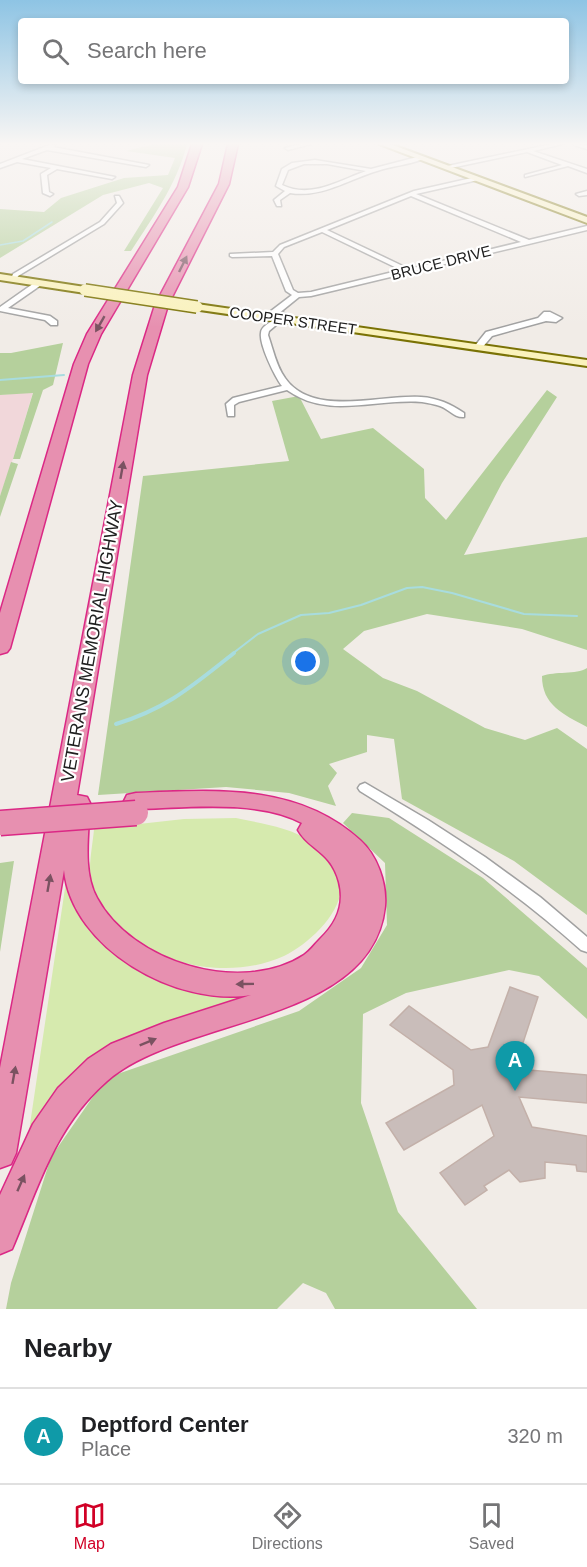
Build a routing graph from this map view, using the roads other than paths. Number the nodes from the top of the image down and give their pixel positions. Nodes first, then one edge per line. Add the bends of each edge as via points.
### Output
1 (118, 205) edge
2 (172, 205) edge
3 (213, 205) edge
4 (384, 205) edge
5 (438, 205) edge
6 (547, 205) edge
7 (587, 220) edge
8 (587, 228) edge
9 (322, 230) junction
10 (528, 242) junction
11 (274, 254) junction
12 (232, 255) dead end
13 (408, 271) junction
14 (0, 278) edge
15 (13, 279) junction
16 (40, 284) junction
17 (296, 297) junction
18 (277, 319) junction
19 (544, 319) dead end
20 (54, 323) dead end
21 (478, 347) junction
22 (587, 363) edge
23 (287, 387) junction
24 (231, 414) dead end
25 (461, 415) dead end
26 (34, 524) junction
27 (0, 612) edge
28 (0, 648) edge
29 (72, 760) junction
30 (365, 788) dead end
31 (136, 807) junction
32 (0, 812) edge
33 (0, 823) edge
34 (587, 946) edge
35 (0, 1153) edge
36 (0, 1237) edge

1 - 15 street via 109,218 63,248 65,251 26,276
2 -> 26 highway via 94,333 81,364
29 -> 3 highway, VETERANS MEMORIAL HIGHWAY via 140,375 166,296
4 - 9 street
5 - 10 street
6 - 7 main road
8 - 10 street, BRUCE DRIVE
9 - 11 street via 289,243
9 - 13 street
10 - 13 street, BRUCE DRIVE
11 - 12 street
11 - 17 street
13 - 17 street, BRUCE DRIVE
14 - 15 main road, COOPER STREET
15 - 16 main road, COOPER STREET
16 - 18 main road, COOPER STREET, bridge
16 - 20 street via 2,309 47,318
17 - 18 street via 291,308
18 - 21 main road, COOPER STREET
18 - 23 street via 264,335
19 - 21 street via 489,334
21 - 22 main road, COOPER STREET
23 - 24 street via 236,400 230,404
23 - 25 street via 306,397 339,404 431,400 455,408
26 - 27 highway
26 - 28 highway
31 -> 29 highway via 242,810 270,814 314,832 335,850 349,873 354,892 352,913 344,932 313,965 288,977 259,984 195,980 166,970 126,948 97,920 79,883 79,783
35 -> 29 highway, VETERANS MEMORIAL HIGHWAY
30 - 34 street via 507,879
31 - 32 highway
31 - 33 highway, bridge
36 -> 31 highway via 32,1160 56,1117 82,1084 125,1051 297,990 328,975 347,958 363,933 372,908 372,888 358,854 330,827 296,810 213,799

